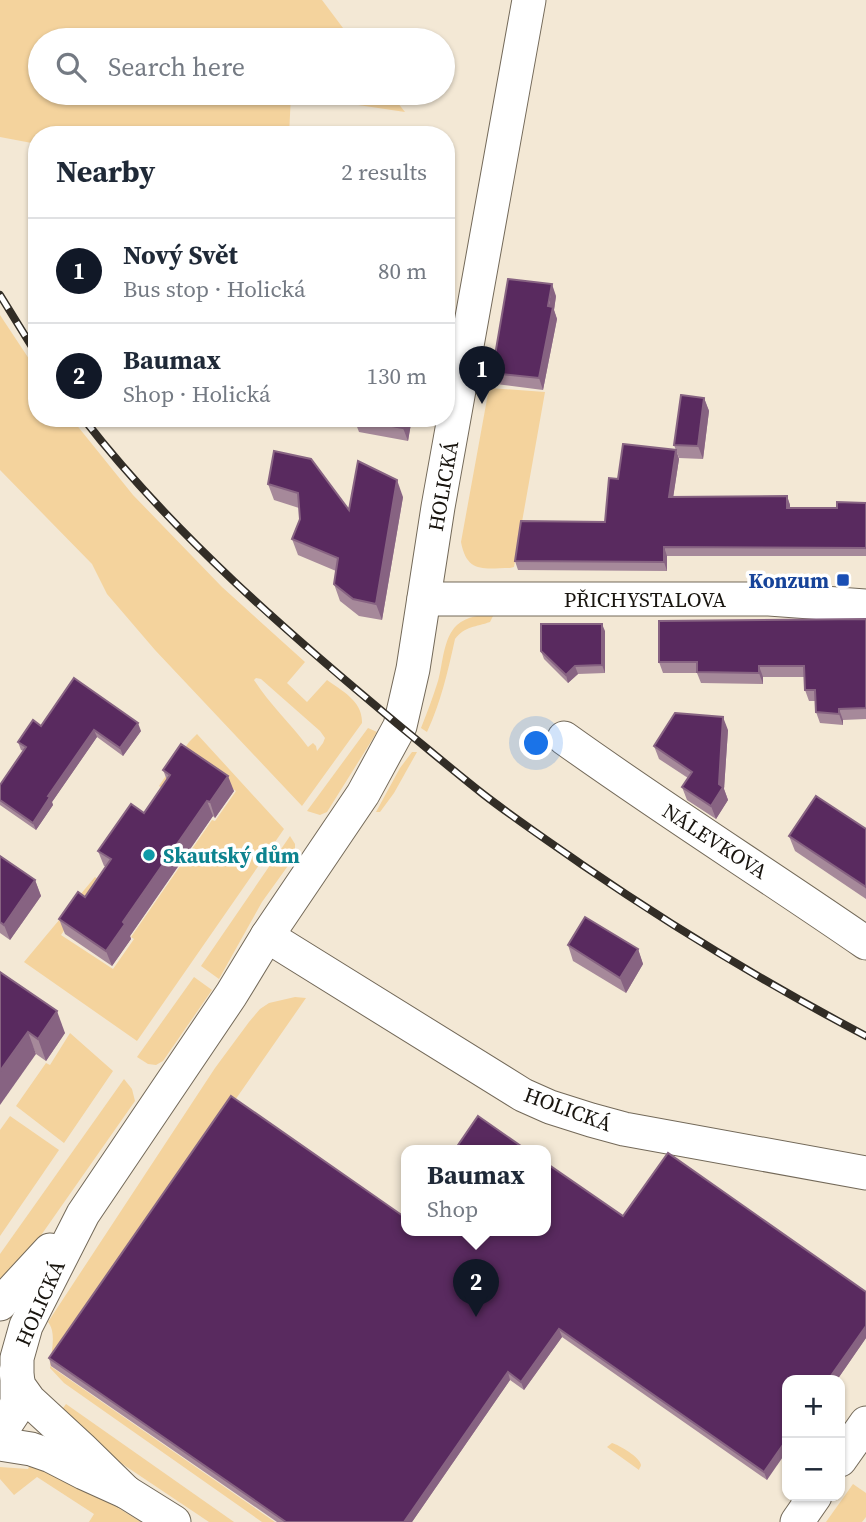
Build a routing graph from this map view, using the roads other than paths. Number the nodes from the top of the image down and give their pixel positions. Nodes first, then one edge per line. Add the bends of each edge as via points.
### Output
1 (529, 0) edge
2 (455, 412) edge
3 (452, 427) edge
4 (424, 600) junction
5 (866, 606) edge
6 (564, 738) dead end
7 (267, 936) junction
8 (866, 943) edge
9 (866, 1173) edge
10 (96, 1194) junction
11 (0, 1304) edge
12 (0, 1343) edge
13 (18, 1378) junction
14 (866, 1423) edge
15 (0, 1433) edge
16 (0, 1444) edge
17 (845, 1453) edge
18 (126, 1492) junction
19 (812, 1501) edge
20 (174, 1522) edge
21 (797, 1522) edge

1 - 2 street, HOLICKÁ
3 - 4 street, HOLICKÁ
4 - 5 street, PŘICHYSTALOVA via 769,599
4 - 7 street, HOLICKÁ via 400,726 363,794
6 - 8 street, NÁLEVKOVA
7 - 9 street, HOLICKÁ via 493,1077 550,1107 640,1132
7 - 10 street, HOLICKÁ
10 - 11 street, HOLICKÁ
10 - 13 street, HOLICKÁ via 31,1315 16,1358
12 - 13 street, HOLICKÁ
13 - 15 street, HOLICKÁ via 14,1412
13 - 18 street via 29,1400
14 - 17 street
16 - 18 street via 44,1453
18 - 20 street
19 - 21 street

